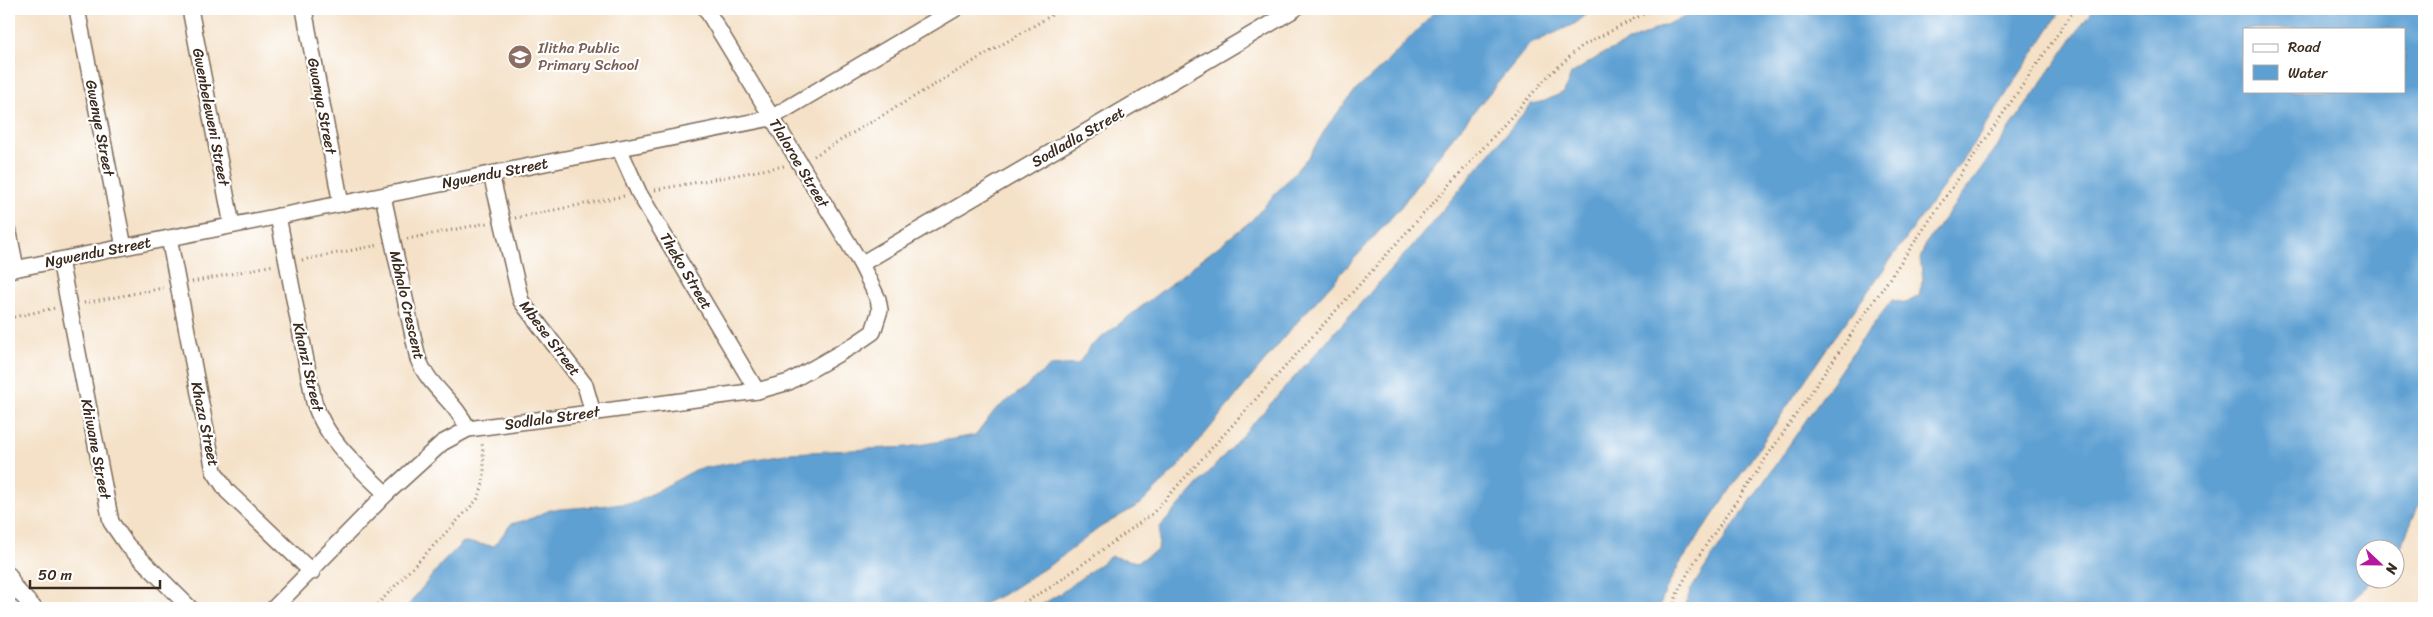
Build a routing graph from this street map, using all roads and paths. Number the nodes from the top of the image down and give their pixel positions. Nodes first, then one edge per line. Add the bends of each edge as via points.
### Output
1 (77, 9) edge
2 (190, 9) edge
3 (304, 9) edge
4 (955, 9) edge
5 (1062, 9) edge
6 (1295, 9) edge
7 (1653, 9) edge
8 (2075, 9) edge
9 (708, 10) edge
10 (771, 118) junction
11 (619, 148) junction
12 (798, 164) junction
13 (491, 174) junction
14 (639, 193) junction
15 (383, 196) junction
16 (341, 204) junction
17 (278, 216) junction
18 (501, 220) junction
19 (232, 225) junction
20 (9, 233) edge
21 (170, 238) junction
22 (392, 242) junction
23 (124, 247) junction
24 (60, 260) junction
25 (285, 263) junction
26 (860, 264) junction
27 (12, 269) edge
28 (177, 285) junction
29 (69, 306) junction
30 (9, 318) edge
31 (878, 322) joint
32 (757, 391) junction
33 (593, 412) junction
34 (468, 429) junction
35 (386, 494) junction
36 (312, 572) junction
37 (9, 575) edge
38 (34, 608) edge
39 (190, 608) edge
40 (274, 608) edge
41 (374, 608) edge
42 (1015, 608) edge
43 (1673, 608) edge

1 - 23 street, Gwenye Street
2 - 19 street, Gwenbeleweni Street
3 - 16 street, Gwanya Street
4 - 10 street, Ngwendu Street
5 - 12 path
6 - 26 street, Sodladla Street
7 - 42 path via 1582,46 1548,75 1152,514 1051,587
8 - 43 path via 1693,564
9 - 10 street, Tlaloroe Street
10 - 11 street, Ngwendu Street
10 - 12 street, Tlaloroe Street
11 - 13 street, Ngwendu Street
11 - 14 street, Theko Street
12 - 14 path
12 - 26 street, Tlaloroe Street
13 - 15 street, Ngwendu Street
13 - 18 street, Mbese Street
14 - 18 path
14 - 32 street, Theko Street
15 - 16 street, Ngwendu Street
15 - 22 street, Mbhalo Crescent
16 - 17 street, Ngwendu Street
17 - 19 street, Ngwendu Street
17 - 25 street, Khanzi Street
18 - 22 path
18 - 33 street, Mbese Street via 520,301 586,385
19 - 21 street, Ngwendu Street
20 - 27 street
21 - 23 street, Ngwendu Street
21 - 28 street, Khaza Street
22 - 25 path
22 - 34 street, Mbhalo Crescent via 421,366 429,381 461,414
23 - 24 street, Ngwendu Street
24 - 27 street, Ngwendu Street
24 - 29 street, Khiwane Street
25 - 28 path
25 - 35 street, Khanzi Street via 320,420 333,439
26 - 31 street, Tlaloroe Street via 878,298
28 - 29 path
28 - 36 street, Khaza Street via 214,471 227,491
29 - 30 path
29 - 39 street, Khiwane Street via 111,522 127,545
31 - 32 street, Sodlala Street via 873,332 854,346 789,382
32 - 33 street, Sodlala Street
33 - 34 street, Sodlala Street
34 - 35 street, Sodlala Street via 442,443
34 - 41 path via 481,438 485,472 477,500
35 - 36 street, Sodlala Street
36 - 40 street, Sodlala Street
37 - 38 street via 14,587

